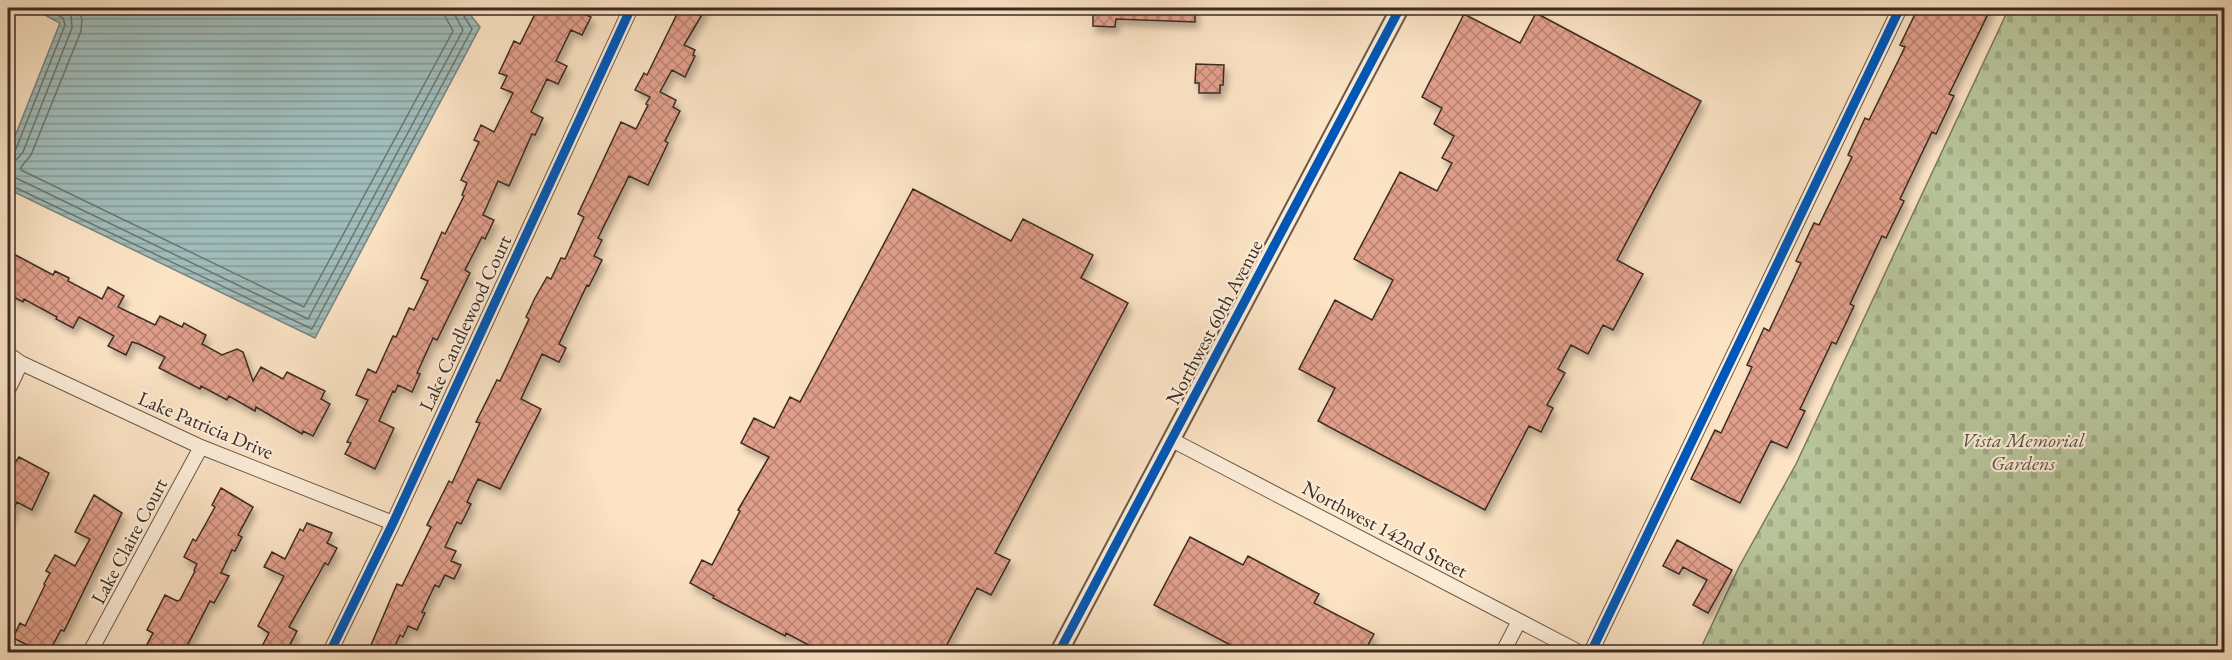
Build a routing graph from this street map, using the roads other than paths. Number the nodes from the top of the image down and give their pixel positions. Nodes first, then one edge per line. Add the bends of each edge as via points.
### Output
1 (631, 8) edge
2 (1400, 8) edge
3 (1900, 8) edge
4 (8, 354) edge
5 (21, 363) junction
6 (8, 390) edge
7 (1172, 440) junction
8 (201, 447) junction
9 (393, 523) junction
10 (1520, 621) junction
11 (90, 652) edge
12 (330, 652) edge
13 (1059, 652) edge
14 (1503, 652) edge
15 (1579, 652) edge
16 (1591, 652) edge

1 - 9 street, Lake Candlewood Court
2 - 7 street, Northwest 60th Avenue
3 - 16 street
4 - 5 street, Lake Patricia Drive
5 - 6 street
5 - 8 street, Lake Patricia Drive
7 - 10 street, Northwest 142nd Street
7 - 13 street, Northwest 60th Avenue
8 - 9 street, Lake Patricia Drive
8 - 11 street, Lake Claire Court
9 - 12 street, Lake Candlewood Court
10 - 14 street
10 - 15 street, Northwest 142nd Street

